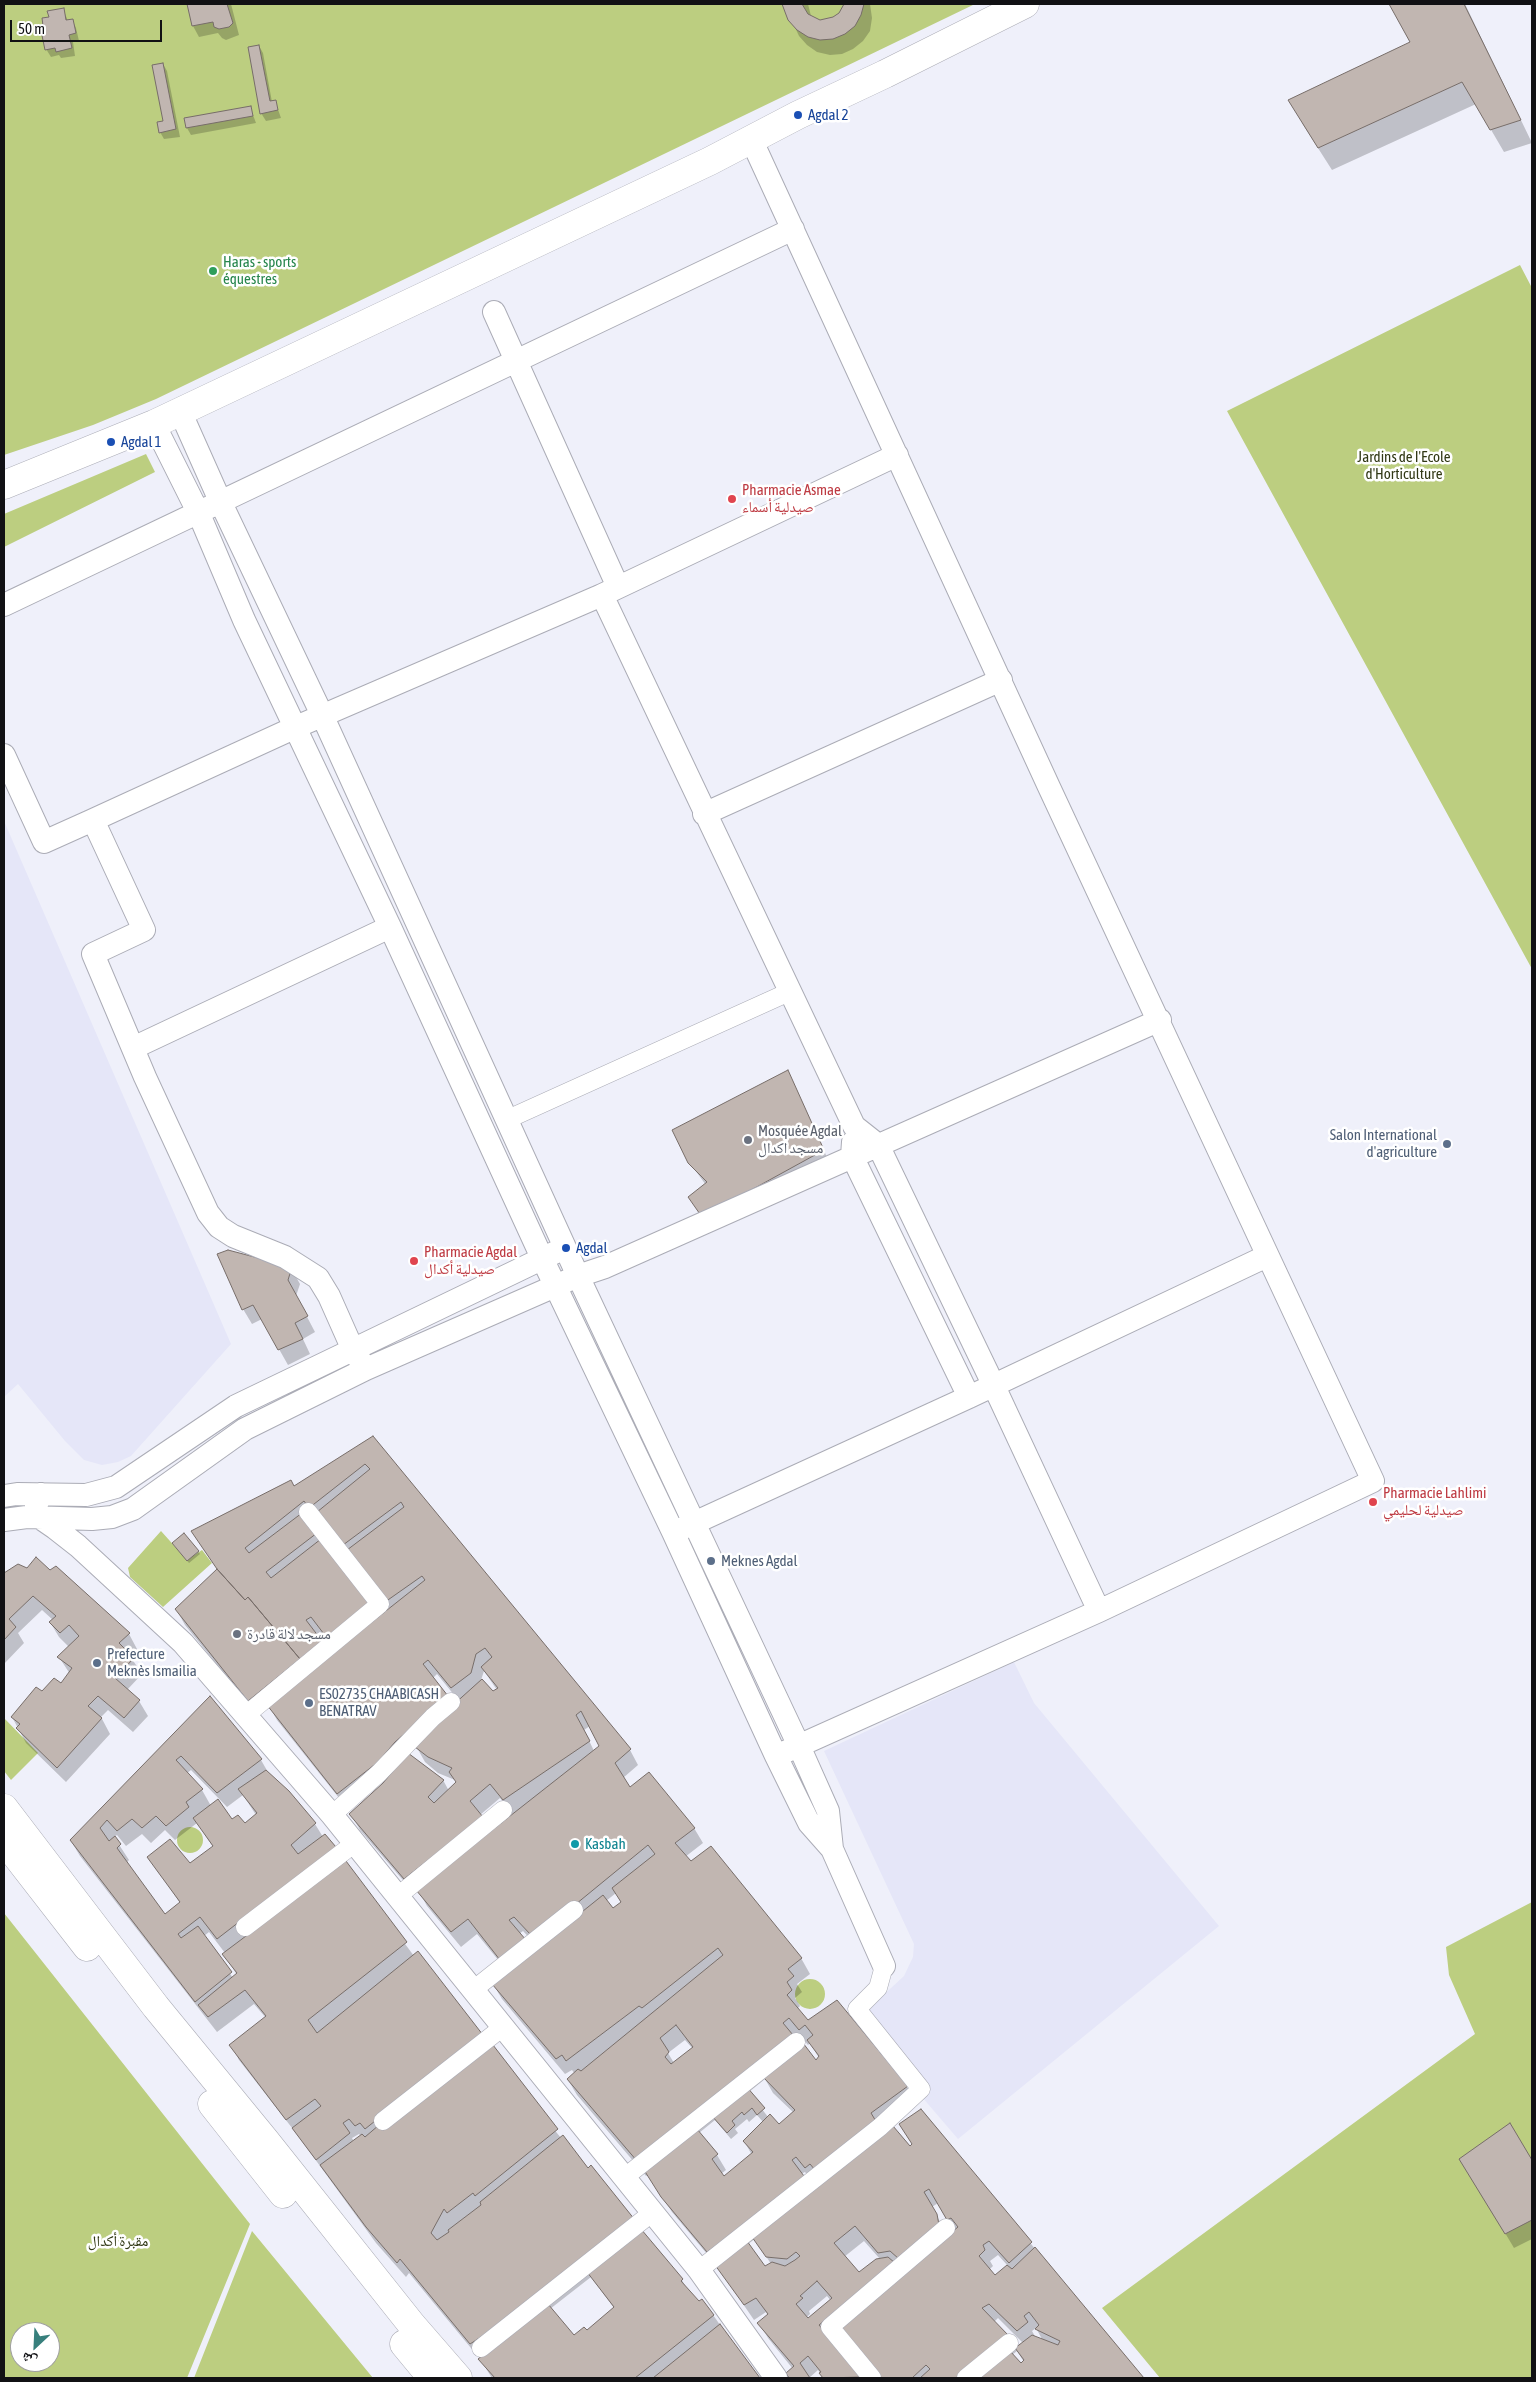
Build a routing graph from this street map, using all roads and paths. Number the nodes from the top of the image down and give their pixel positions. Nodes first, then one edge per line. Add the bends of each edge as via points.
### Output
1 (1025, 4) edge
2 (752, 140) junction
3 (793, 229) junction
4 (494, 312) dead end
5 (516, 363) junction
6 (180, 411) junction
7 (154, 424) junction
8 (897, 455) junction
9 (4, 485) edge
10 (221, 503) junction
11 (198, 514) junction
12 (610, 591) junction
13 (4, 605) edge
14 (1001, 680) junction
15 (323, 717) junction
16 (296, 727) junction
17 (4, 755) edge
18 (704, 814) junction
19 (92, 820) junction
20 (390, 927) junction
21 (789, 992) junction
22 (1160, 1020) junction
23 (133, 1048) junction
24 (508, 1120) junction
25 (854, 1126) junction
26 (484, 1132) junction
27 (878, 1145) junction
28 (852, 1156) junction
29 (566, 1248) junction
30 (1267, 1256) junction
31 (542, 1258) junction
32 (578, 1276) junction
33 (555, 1287) junction
34 (353, 1350) junction
35 (366, 1369) junction
36 (994, 1384) junction
37 (969, 1397) junction
38 (44, 1494) junction
39 (4, 1496) edge
40 (308, 1512) dead end
41 (38, 1518) junction
42 (65, 1518) junction
43 (4, 1520) edge
44 (693, 1523) junction
45 (673, 1532) junction
46 (78, 1546) junction
47 (1099, 1611) junction
48 (451, 1702) dead end
49 (246, 1715) junction
50 (799, 1746) junction
51 (776, 1756) junction
52 (4, 1808) edge
53 (503, 1810) dead end
54 (332, 1815) junction
55 (4, 1840) edge
56 (354, 1843) junction
57 (832, 1849) junction
58 (398, 1896) junction
59 (574, 1910) dead end
60 (245, 1927) dead end
61 (884, 1966) joint
62 (473, 1990) junction
63 (504, 2027) junction
64 (796, 2042) dead end
65 (383, 2121) dead end
66 (625, 2177) junction
67 (653, 2212) junction
68 (946, 2228) dead end
69 (699, 2270) junction
70 (1009, 2343) dead end
71 (481, 2348) dead end
72 (432, 2378) edge
73 (458, 2378) edge
74 (776, 2378) edge
75 (872, 2378) edge
76 (966, 2378) edge

1 - 2 main road
2 - 3 street
2 - 6 main road
3 - 5 street
3 - 8 street
4 - 5 street
5 - 10 street
5 - 12 street
6 - 7 main road
6 - 10 street
7 - 9 main road
7 - 11 street
8 - 12 street
8 - 14 street
10 - 11 street
10 - 15 street
11 - 13 street
11 - 16 street via 244,620
12 - 15 street
12 - 18 street
14 - 18 street
14 - 22 street
15 - 16 street
15 - 24 street
16 - 19 street
16 - 20 street
17 - 19 street via 44,842
18 - 21 street
19 - 23 street via 144,930 93,954
20 - 23 street
20 - 26 street
21 - 24 street
21 - 25 street
22 - 27 street
22 - 30 street
23 - 34 street via 208,1213 219,1227 233,1236 285,1257 318,1278
24 - 26 street
24 - 29 street
25 - 27 street
25 - 28 street
26 - 31 street
27 - 28 street
27 - 36 street
28 - 32 street via 605,1267
28 - 37 street
29 - 31 street
29 - 32 street
30 - 36 street
30 - 47 street via 1373,1480
31 - 33 street
31 - 34 street
32 - 33 street
32 - 44 street
33 - 35 street
33 - 45 street
34 - 35 street
34 - 38 street via 236,1406 121,1485 86,1495
35 - 42 street via 245,1429 134,1509 112,1517
36 - 37 street
36 - 47 street
37 - 44 street
38 - 39 street
38 - 41 street via 36,1506
38 - 42 street via 61,1505
40 - 49 street via 380,1604
41 - 42 street
41 - 43 street
41 - 46 street
42 - 46 street
44 - 45 street
44 - 50 street
45 - 51 street
46 - 49 street via 183,1643
47 - 50 street
48 - 54 street
49 - 54 street
50 - 51 street
50 - 57 street via 828,1811
51 - 57 street via 809,1824
52 - 73 main road via 156,2007
53 - 58 street
54 - 56 street
55 - 72 main road via 116,1985
56 - 58 street
56 - 60 street
57 - 61 street
58 - 62 street
59 - 62 street
61 - 69 street via 878,1988 857,2009 921,2089 880,2127
62 - 63 street
63 - 65 street
63 - 66 street
64 - 66 street
66 - 67 street
67 - 69 street
67 - 71 street
68 - 75 street via 830,2327
69 - 74 street
70 - 76 street

